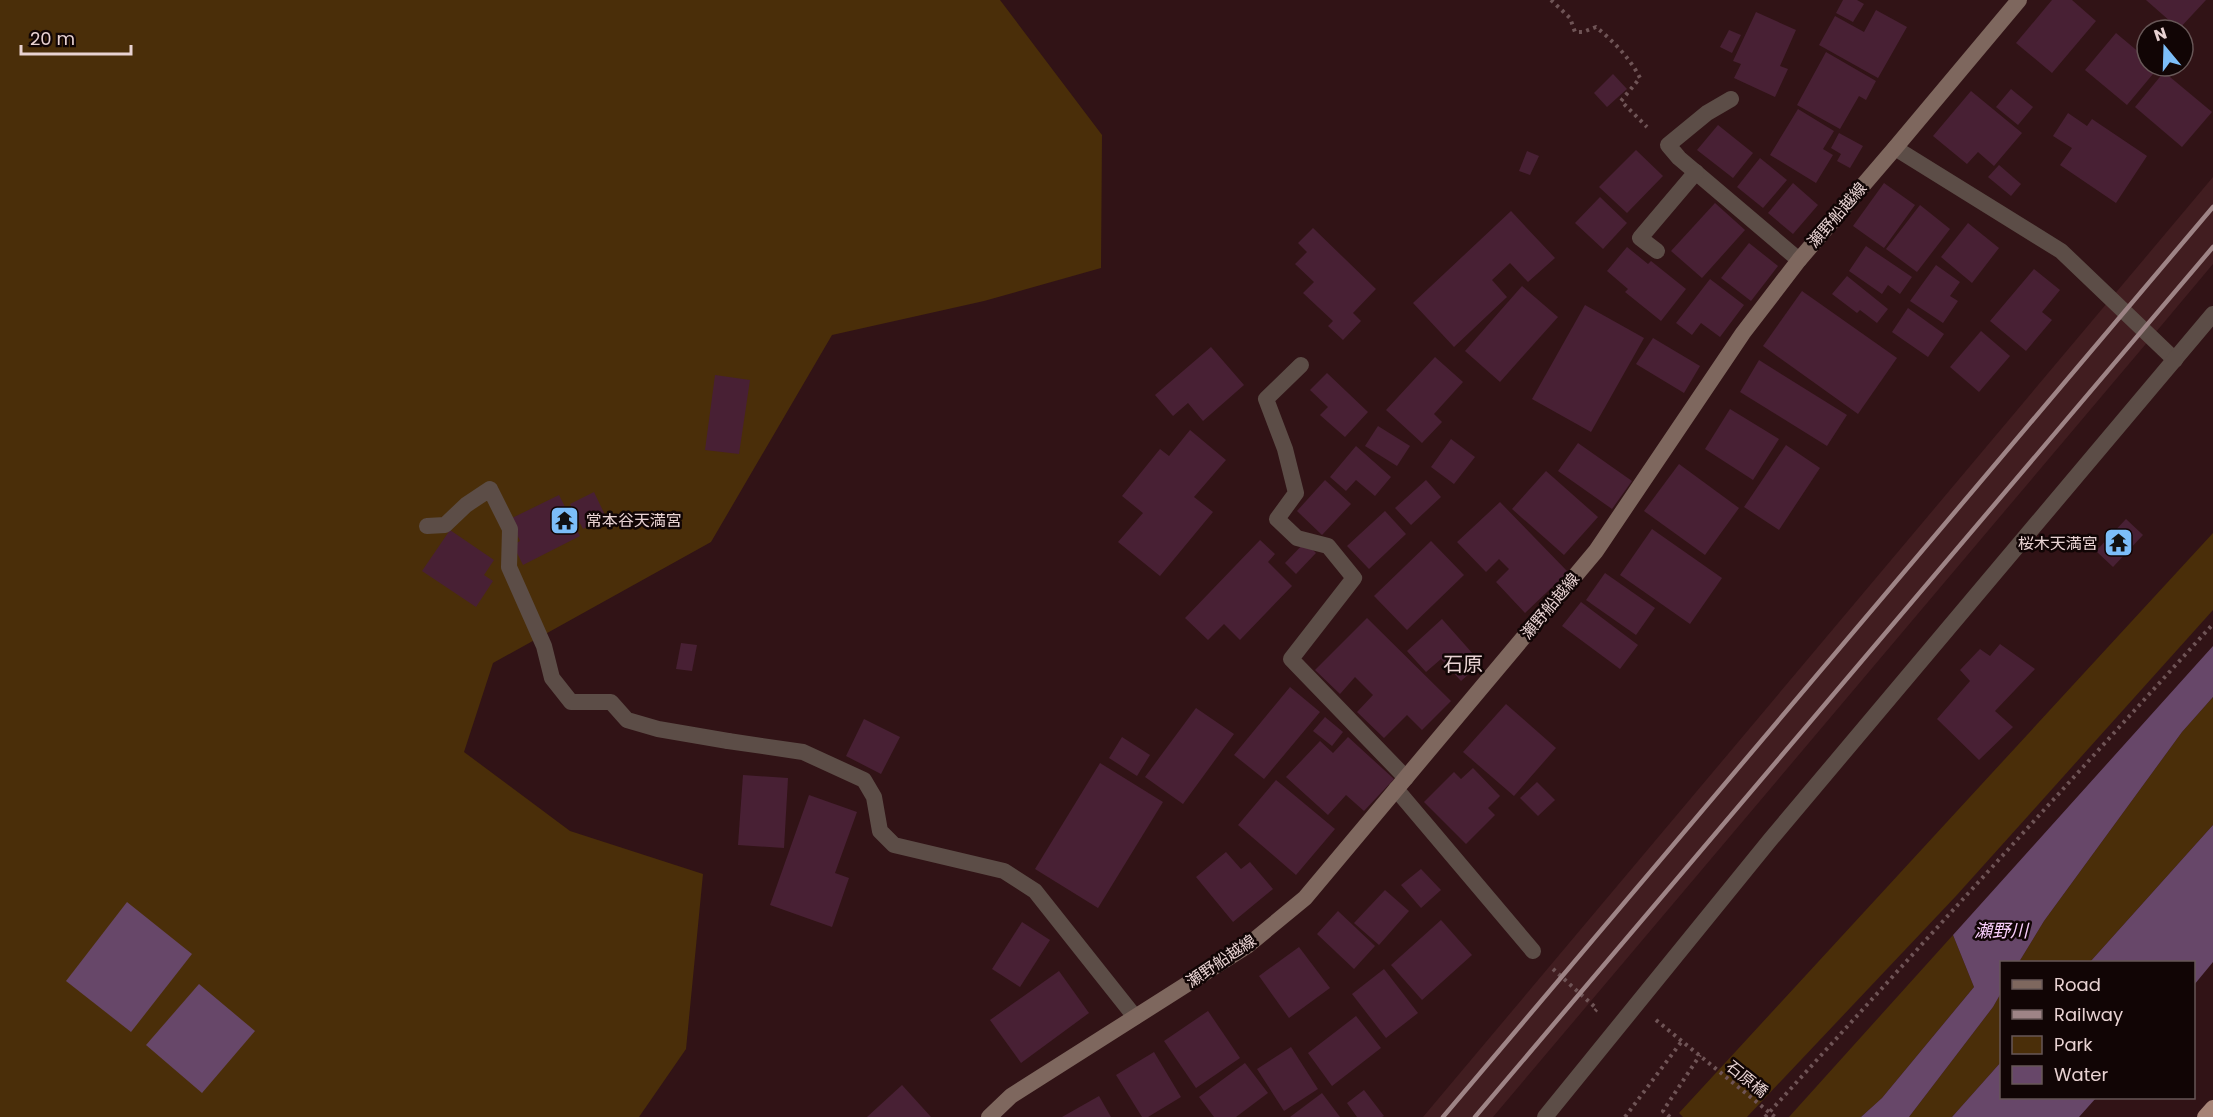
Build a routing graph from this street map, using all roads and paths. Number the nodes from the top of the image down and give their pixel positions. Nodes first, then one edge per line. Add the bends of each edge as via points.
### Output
1 (1551, 0) edge
2 (2019, 0) edge
3 (1731, 99) dead end
4 (1668, 145) junction
5 (1895, 148) junction
6 (1696, 172) junction
7 (1657, 251) dead end
8 (1799, 260) junction
9 (2213, 314) edge
10 (2175, 360) junction
11 (1301, 365) dead end
12 (427, 526) dead end
13 (2213, 624) edge
14 (1401, 783) junction
15 (1533, 951) joint
16 (1135, 1017) junction
17 (1590, 1018) dead end
18 (1656, 1020) dead end
19 (1682, 1041) junction
20 (1700, 1055) junction
21 (2213, 1108) edge
22 (989, 1117) edge
23 (1545, 1117) edge
24 (1625, 1117) edge
25 (1670, 1117) edge
26 (1765, 1117) edge
27 (1775, 1117) edge
28 (2205, 1117) edge

1 - 4 path via 1570,18 1575,32 1596,27 1635,68 1640,78 1621,100
2 - 5 main road, 瀬野船越線
3 - 4 street
4 - 6 street
5 - 8 main road, 瀬野船越線
5 - 10 street via 2061,251
6 - 7 street via 1640,238
6 - 8 street
8 - 14 main road, 瀬野船越線 via 1743,333 1596,551
9 - 10 street
10 - 23 street via 1770,840
11 - 14 street via 1266,399 1296,493 1277,519 1297,538 1328,546 1354,578 1291,659
12 - 16 street via 445,525 490,489 510,529 509,567 544,646 552,678 570,702 611,702 627,720 658,729 803,752 864,780 874,797 880,831 894,845 1004,871 1035,891
13 - 26 path
14 - 15 street
14 - 16 main road, 瀬野船越線 via 1305,898 1246,946
15 - 17 path via 1597,1009
16 - 22 main road, 瀬野船越線 via 1011,1096
18 - 19 path, 石原橋
19 - 20 path, 石原橋
19 - 24 path
20 - 25 path via 1663,1111
20 - 27 path, 石原橋
21 - 28 highway

